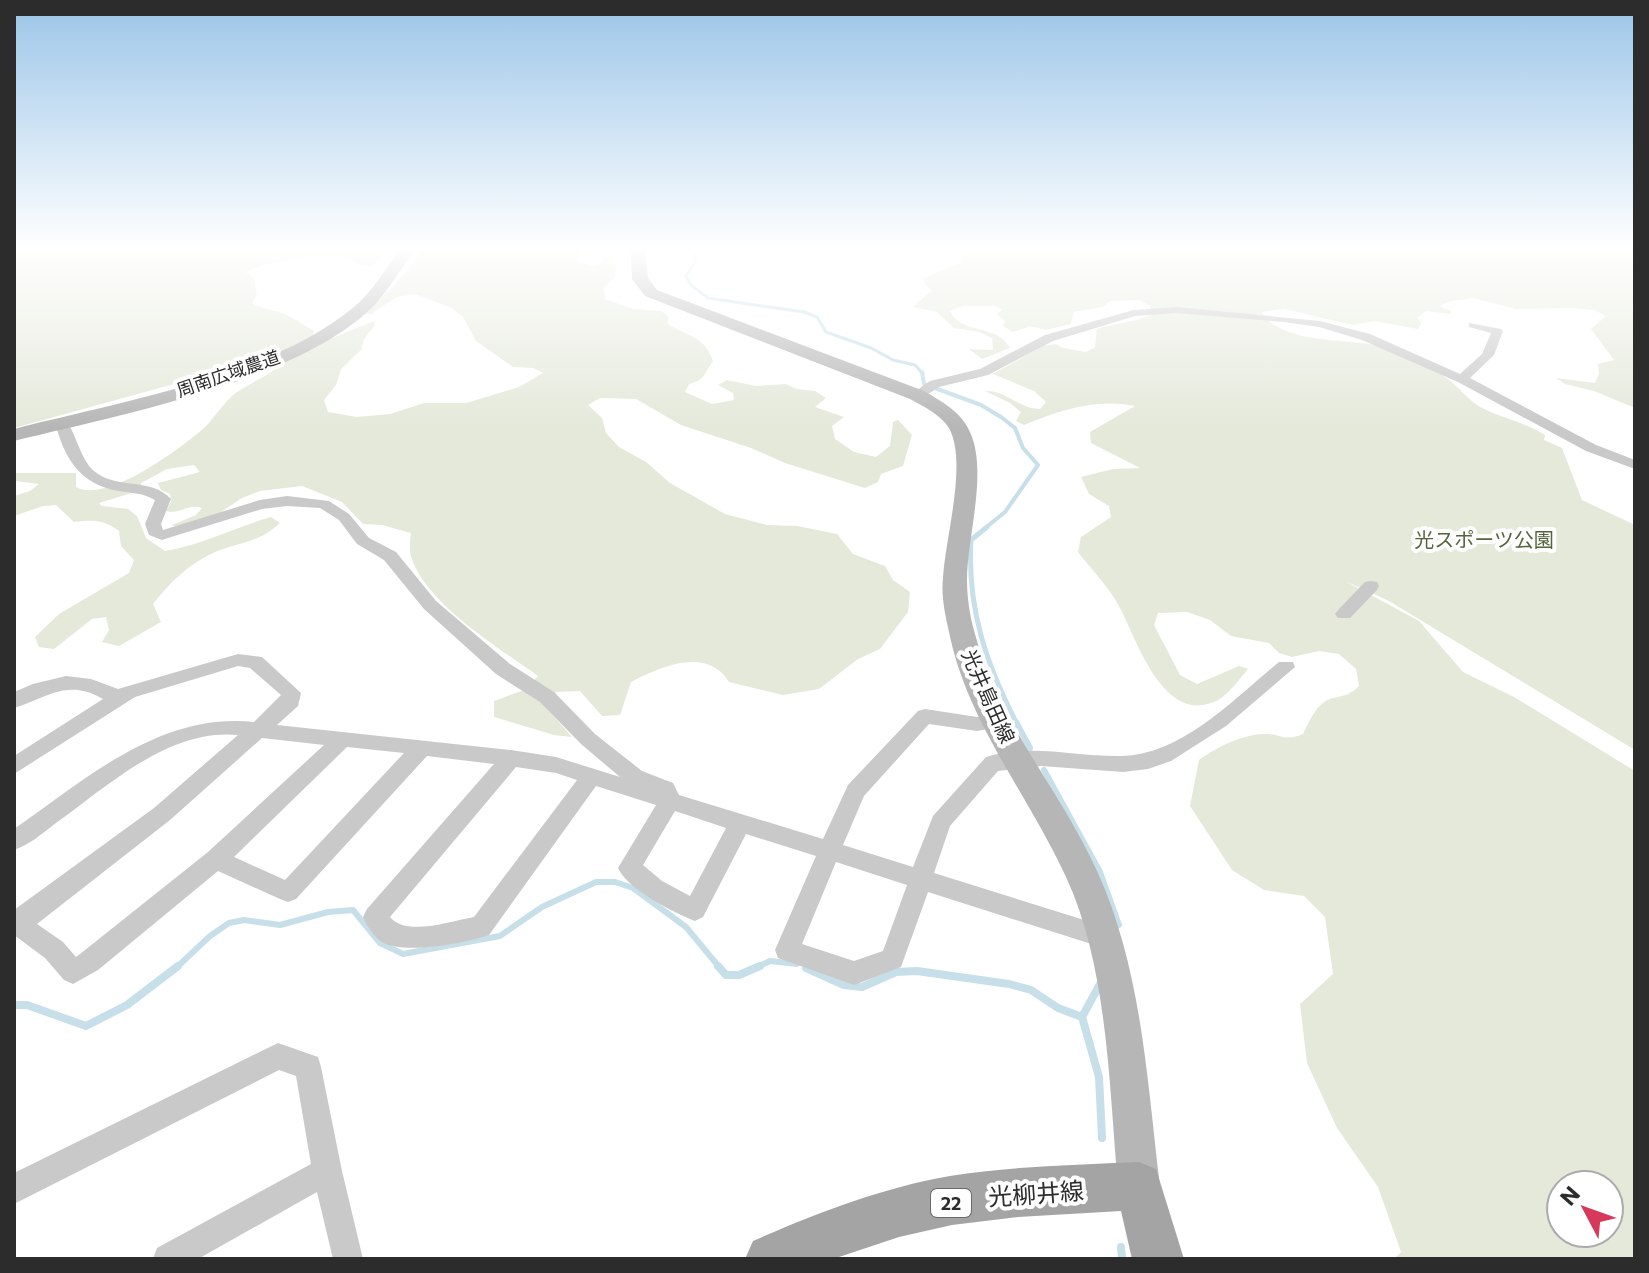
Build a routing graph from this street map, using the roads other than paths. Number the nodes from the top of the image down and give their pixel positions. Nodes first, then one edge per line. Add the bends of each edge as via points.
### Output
1 (360, 309) edge
2 (693, 309) edge
3 (1473, 325) dead end
4 (1462, 379) junction
5 (917, 395) junction
6 (62, 422) junction
7 (14, 435) edge
8 (1635, 465) edge
9 (1371, 586) dead end
10 (1344, 614) dead end
11 (1286, 667) dead end
12 (117, 698) junction
13 (14, 701) edge
14 (997, 721) junction
15 (258, 730) junction
16 (343, 739) junction
17 (422, 748) junction
18 (511, 758) junction
19 (1019, 762) junction
20 (14, 766) edge
21 (592, 776) junction
22 (670, 801) junction
23 (740, 823) junction
24 (14, 841) edge
25 (829, 852) junction
26 (216, 859) junction
27 (921, 881) junction
28 (16, 923) edge
29 (1104, 937) junction
30 (327, 1171) junction
31 (1139, 1186) junction
32 (14, 1189) edge
33 (168, 1259) edge
34 (348, 1259) edge
35 (771, 1259) edge
36 (1158, 1259) edge

1 - 6 main road, 周南広域農道 via 308,343 225,376
2 - 5 main road, 光井島田線
3 - 4 street via 1497,331 1491,354
4 - 5 street via 1366,337 1320,324 1153,310 1049,338 984,372 935,384
4 - 8 street via 1579,442
5 - 14 main road, 光井島田線 via 945,413 964,440 955,598 964,641
6 - 7 main road, 周南広域農道
6 - 22 street via 78,465 104,484 151,491 163,499 153,524 162,535 260,505 309,502 336,510 363,541 390,556 441,616 503,669 547,697 635,777 666,789
9 - 10 street
11 - 19 street via 1181,747 1148,761 1044,757
12 - 13 street via 88,683 66,682
12 - 15 street via 165,679 238,660 255,662 291,693 291,701
12 - 20 street
14 - 19 main road, 光井島田線
14 - 25 street via 977,724 925,716 855,791
15 - 16 street
15 - 24 street via 206,730 160,744 136,755
15 - 28 street via 162,814
16 - 17 street
16 - 26 street
17 - 18 street
17 - 26 street via 288,892
18 - 21 street
18 - 21 street via 375,917 389,934 409,938 481,927
19 - 27 street via 993,763 941,822
19 - 29 main road, 光井島田線 via 1082,874
21 - 22 street
22 - 23 street
22 - 23 street via 629,868 695,910
23 - 25 street
25 - 27 street
25 - 27 street via 787,950 854,973 892,959
26 - 28 street via 73,972 54,950
27 - 29 street
29 - 31 main road, 光井島田線 via 1117,986
30 - 32 street via 308,1067 278,1056
30 - 33 street
30 - 34 street
31 - 35 main road, 光柳井線 / 22 via 977,1197 814,1239
31 - 36 main road

